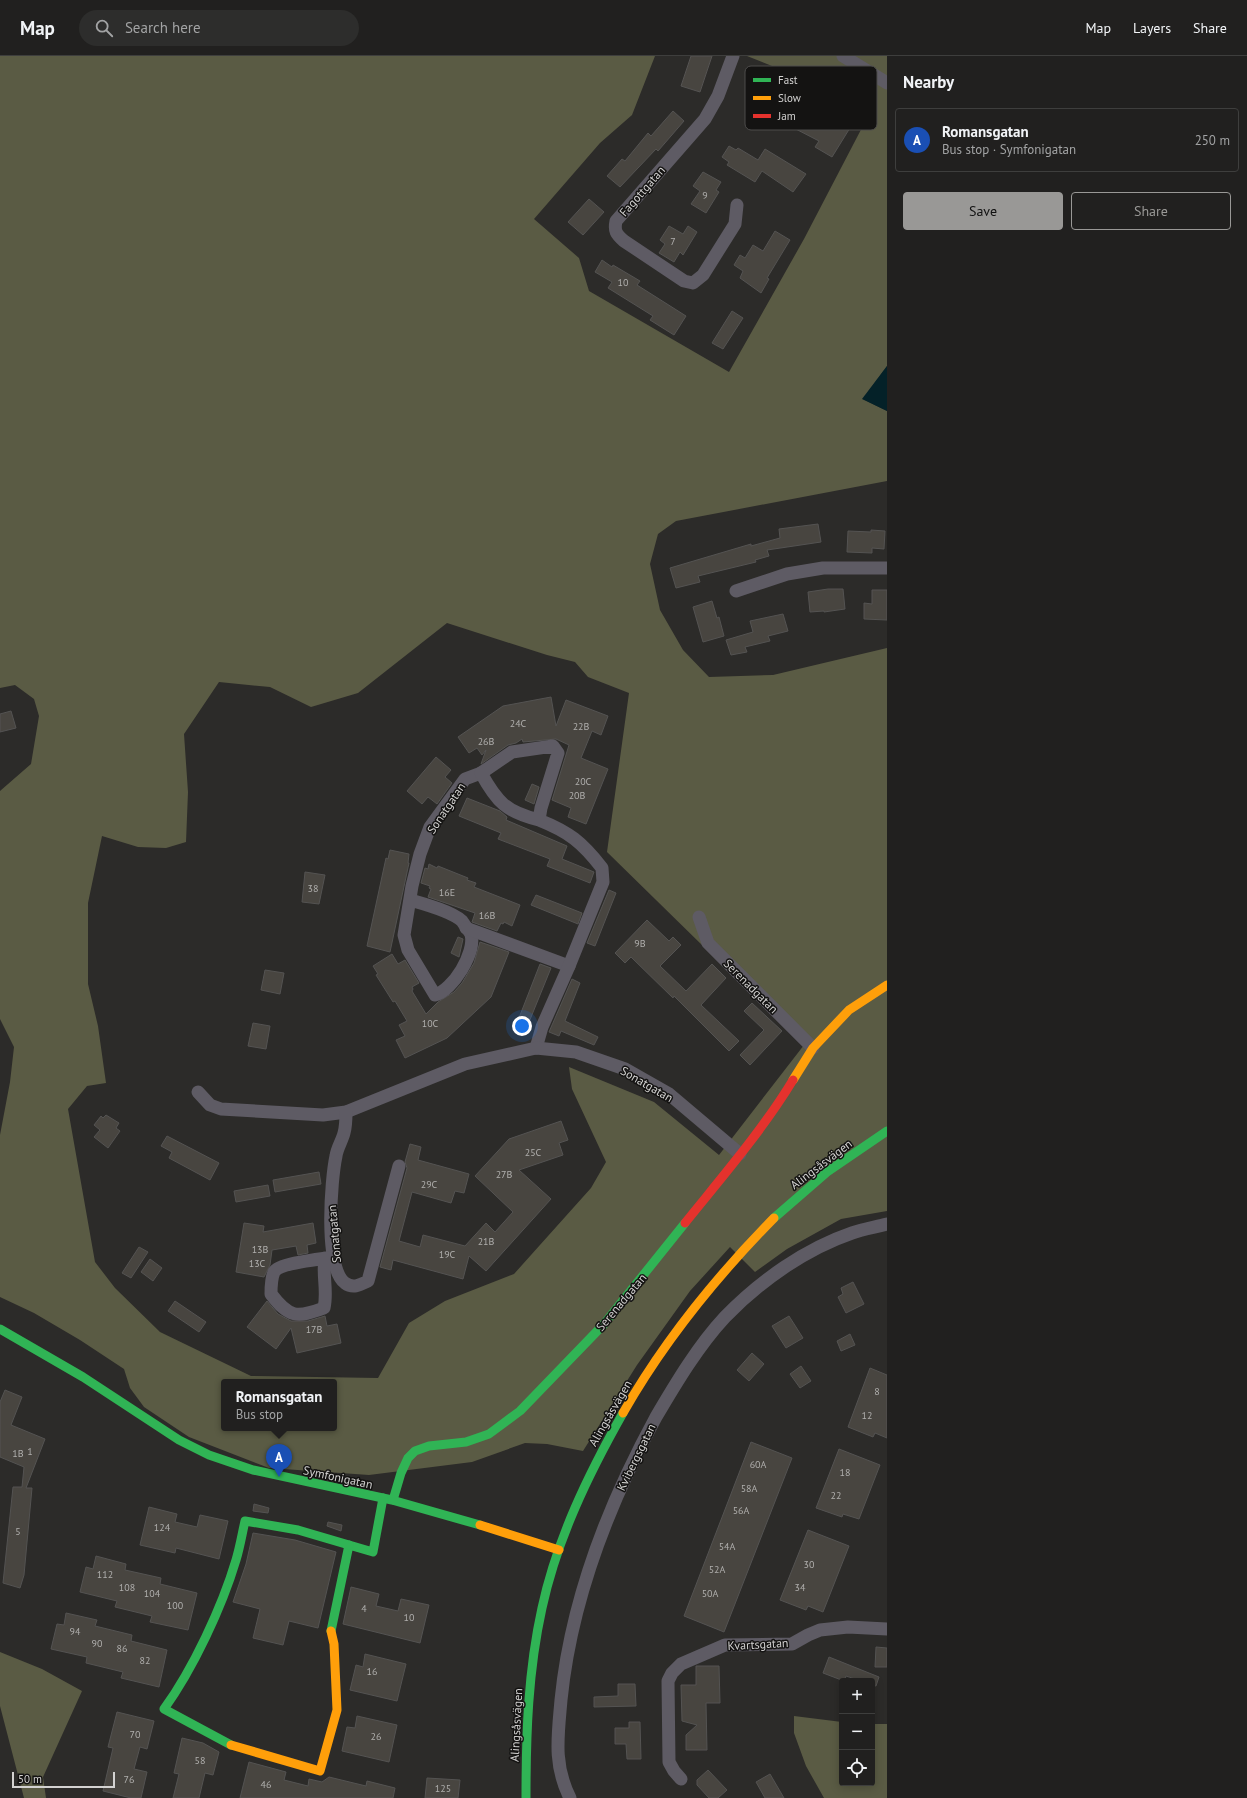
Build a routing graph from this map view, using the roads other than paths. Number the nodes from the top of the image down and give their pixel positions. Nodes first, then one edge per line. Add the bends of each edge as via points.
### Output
1 (733, 56) edge
2 (843, 56) edge
3 (859, 66) edge
4 (877, 77) edge
5 (887, 83) edge
6 (737, 205) dead end
7 (887, 568) edge
8 (736, 591) dead end
9 (481, 773) junction
10 (539, 820) junction
11 (410, 900) junction
12 (699, 917) dead end
13 (466, 928) junction
14 (569, 966) junction
15 (887, 986) edge
16 (536, 1048) junction
17 (813, 1048) junction
18 (198, 1092) dead end
19 (346, 1112) junction
20 (887, 1131) edge
21 (740, 1154) junction
22 (399, 1166) dead end
23 (887, 1224) edge
24 (330, 1257) junction
25 (0, 1329) edge
26 (383, 1498) junction
27 (393, 1500) junction
28 (349, 1545) junction
29 (559, 1550) junction
30 (887, 1629) edge
31 (681, 1779) dead end
32 (526, 1798) edge
33 (570, 1798) edge

1 - 6 street, Fagottgatan via 718,96 705,119 616,221 614,228 616,234 624,241 684,281 694,283 703,275 735,224
2 - 3 street
4 - 5 street
7 - 8 street via 823,568 787,574
9 - 10 street via 489,789 505,807
9 - 10 street, Sonatgatan via 512,752 553,746 558,753
9 - 11 street, Sonatgatan via 465,779 430,827 420,854
10 - 14 street via 564,830 581,843 602,868 603,882
11 - 13 street via 450,914 462,921
11 - 13 street, Sonatgatan via 404,935 408,950 435,995 441,994 452,984 469,954 471,934
12 - 17 street, Serenadgatan via 708,943
13 - 14 street
14 - 16 street via 542,1027
15 - 17 street, Serenadgatan via 849,1010
16 - 19 street, Sonatgatan via 465,1064
16 - 21 street, Sonatgatan via 576,1052 625,1069 669,1094
17 - 21 street, Serenadgatan via 782,1098
18 - 19 street, Sonatgatan via 210,1105 222,1109 323,1115
19 - 24 street, Sonatgatan via 331,1188
20 - 29 street, Alingsåsvägen via 793,1200 747,1246 686,1317 634,1394 605,1444 582,1490
21 - 27 street, Serenadgatan via 604,1324 520,1411 489,1434 466,1442 429,1446 415,1451 408,1458 401,1473
22 - 24 street, Sonatgatan via 368,1281 356,1286 346,1284
23 - 33 street, Kvibergsgatan via 852,1233 793,1262 771,1277 726,1317 706,1340 670,1394 637,1452 605,1523 577,1611 568,1652 557,1747 558,1763
24 - 24 street via 279,1267 274,1272 271,1294 280,1306 294,1315 309,1314 324,1308 326,1299 323,1269
25 - 26 street, Symfonigatan via 64,1365 206,1455 262,1474
26 - 27 street, Symfonigatan
26 - 28 street via 373,1552
27 - 29 street, Symfonigatan
28 - 28 street via 331,1630 337,1710 320,1771 225,1743 164,1709 198,1652 220,1601 234,1566 245,1521 271,1523 315,1533
29 - 32 street, Alingsåsvägen via 549,1582 530,1677 526,1729
30 - 31 street, Kvartsgatan via 848,1627 820,1630 792,1644 725,1645 681,1664 668,1681 669,1762

